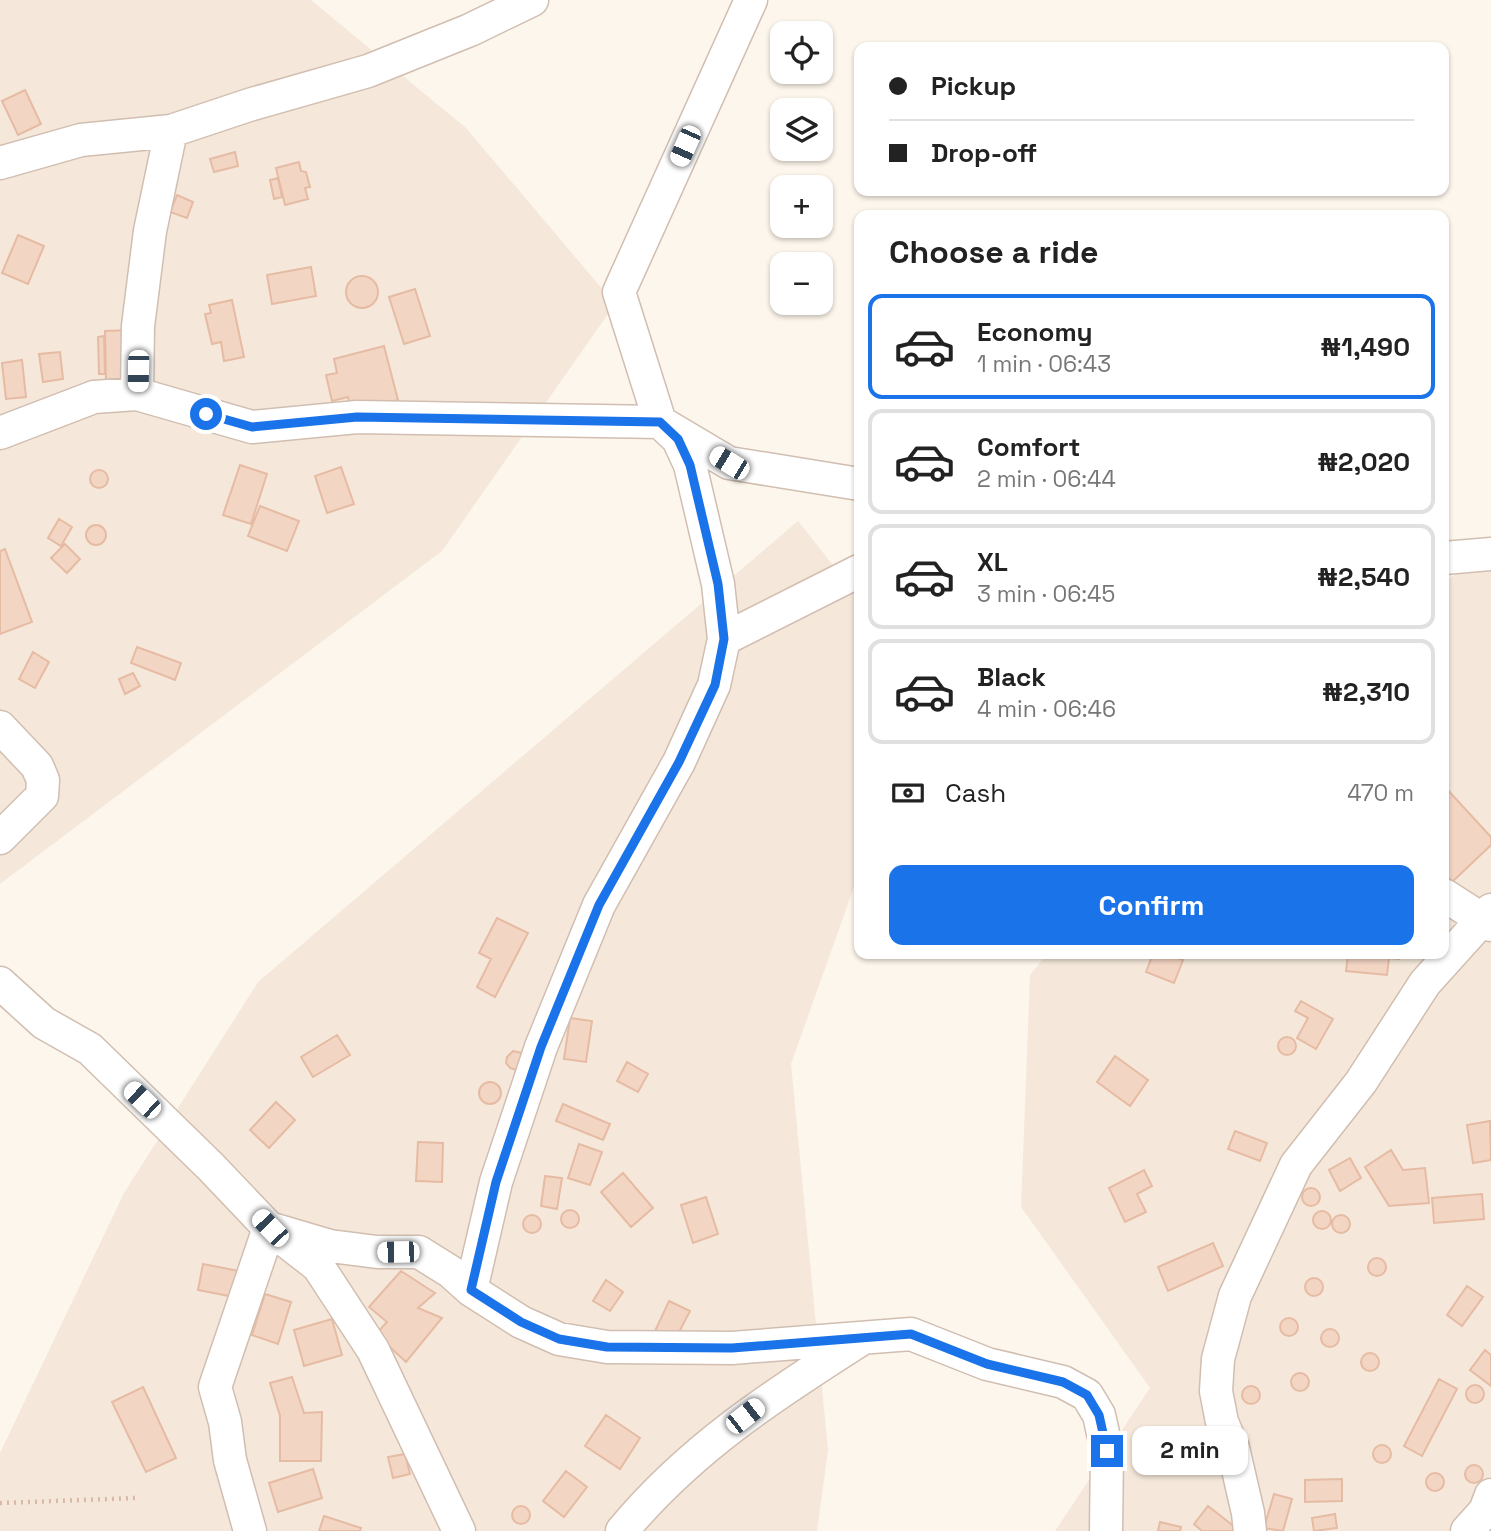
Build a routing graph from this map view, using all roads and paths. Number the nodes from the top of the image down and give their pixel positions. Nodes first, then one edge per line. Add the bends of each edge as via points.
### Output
1 (532, 0) edge
2 (751, 0) edge
3 (171, 131) junction
4 (0, 163) edge
5 (137, 394) junction
6 (660, 422) junction
7 (0, 433) edge
8 (854, 483) edge
9 (1491, 554) edge
10 (1449, 558) edge
11 (854, 574) edge
12 (724, 639) junction
13 (0, 727) edge
14 (0, 838) edge
15 (1449, 898) edge
16 (1488, 918) edge
17 (1449, 958) edge
18 (1448, 959) edge
19 (0, 983) edge
20 (270, 1228) junction
21 (471, 1290) junction
22 (864, 1337) junction
23 (1491, 1494) edge
24 (136, 1498) dead end
25 (0, 1503) edge
26 (250, 1531) edge
27 (459, 1531) edge
28 (622, 1531) edge
29 (1106, 1531) edge
30 (1250, 1531) edge
31 (1467, 1531) edge

1 - 3 street via 368,71
2 - 6 street via 619,292
3 - 4 street via 81,140
3 - 5 street via 150,231 138,326
5 - 6 street via 252,427 357,417
5 - 7 street via 94,397
6 - 8 street via 729,463
6 - 12 street via 678,439 690,465 718,584
9 - 10 street
11 - 12 street
12 - 21 street via 715,685 679,762 599,905 541,1047 496,1182
13 - 14 street via 37,766 43,780 42,796
15 - 16 street
16 - 17 street
18 - 30 street via 1425,983 1361,1082 1296,1165 1235,1296 1218,1359 1216,1391
19 - 20 street via 44,1023 90,1049
20 - 21 street via 330,1246 419,1252
20 - 26 street via 215,1387
20 - 27 street via 318,1266 373,1350
21 - 22 street via 521,1322 559,1339 607,1347 732,1348
22 - 28 street via 765,1401 706,1447
22 - 29 street via 911,1334 987,1364 1063,1382 1087,1395 1099,1415 1107,1451
23 - 31 street via 1485,1511
24 - 25 path

